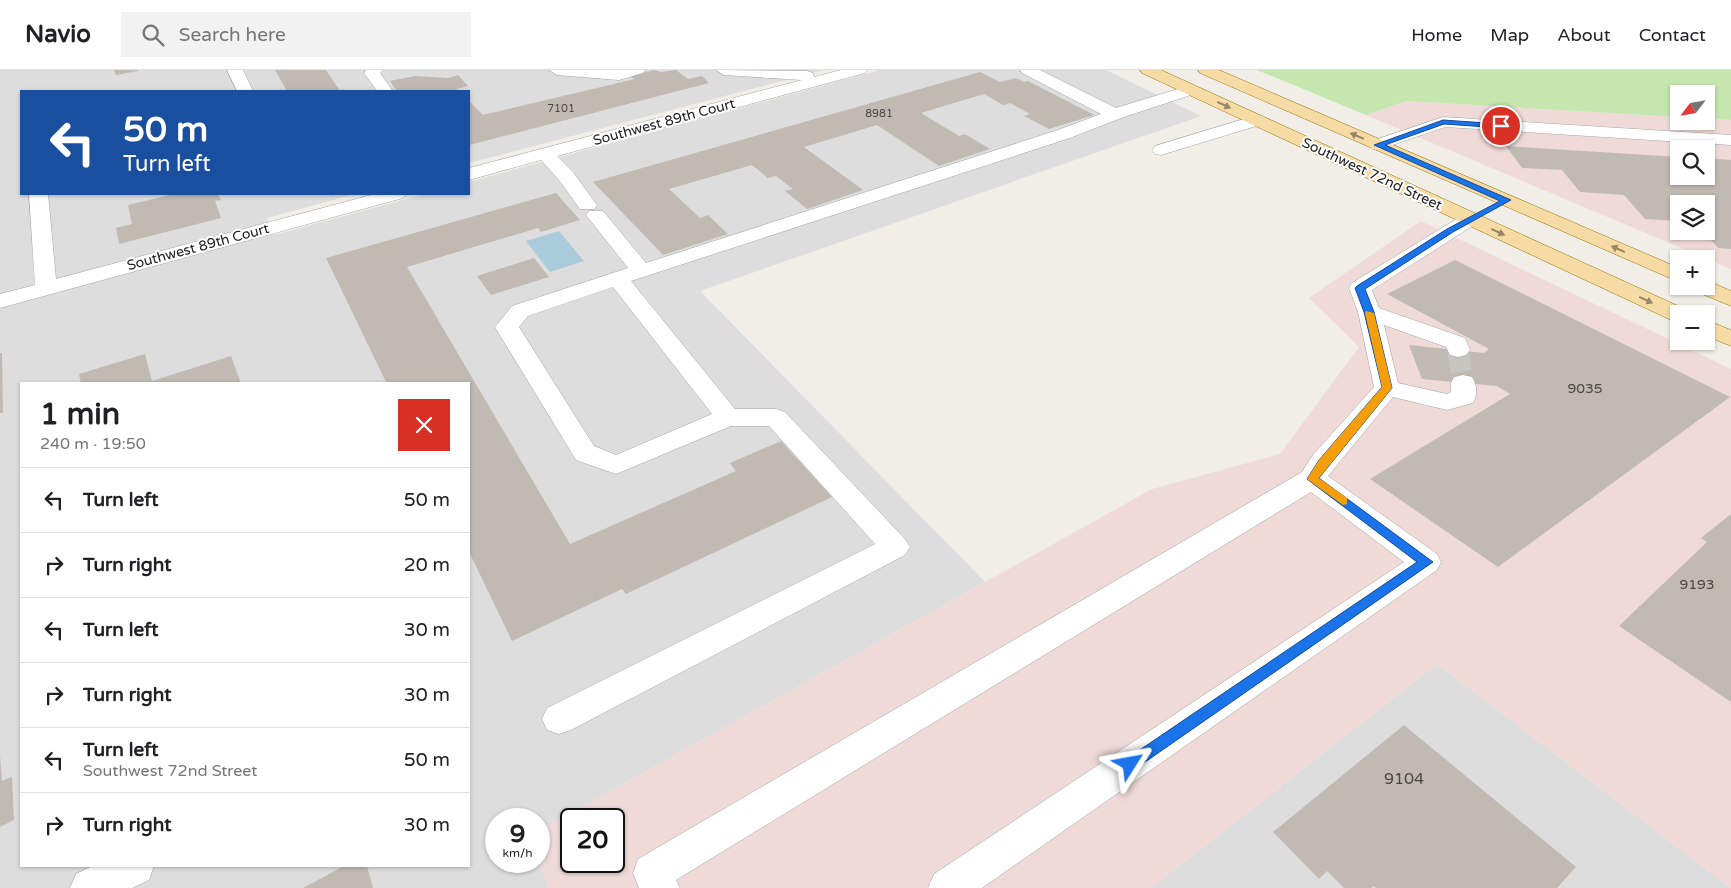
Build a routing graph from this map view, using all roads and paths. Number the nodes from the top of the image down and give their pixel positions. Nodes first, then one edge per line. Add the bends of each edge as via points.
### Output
1 (235, 70) edge
2 (375, 70) edge
3 (556, 70) edge
4 (637, 70) edge
5 (724, 70) edge
6 (859, 70) edge
7 (1028, 70) edge
8 (1148, 70) edge
9 (1206, 70) edge
10 (830, 78) junction
11 (245, 90) edge
12 (384, 90) edge
13 (1191, 90) junction
14 (1294, 109) junction
15 (1115, 114) junction
16 (1257, 120) junction
17 (1731, 140) edge
18 (1378, 145) junction
19 (1160, 150) dead end
20 (545, 154) junction
21 (470, 174) edge
22 (38, 195) edge
23 (388, 195) edge
24 (1507, 200) junction
25 (328, 202) edge
26 (1470, 219) junction
27 (1670, 272) edge
28 (629, 275) junction
29 (46, 288) junction
30 (1715, 292) edge
31 (1731, 299) edge
32 (0, 300) edge
33 (1670, 311) edge
34 (1369, 312) junction
35 (1715, 331) edge
36 (1731, 339) edge
37 (1458, 350) dead end
38 (1463, 383) tunnel mouth
39 (1387, 388) junction
40 (728, 417) junction
41 (1312, 479) junction
42 (559, 719) dead end
43 (133, 867) edge
44 (90, 888) edge
45 (660, 888) edge
46 (948, 888) edge

1 - 11 street
2 - 12 street via 372,73
3 - 4 street via 619,74
5 - 10 street
6 - 10 street, Southwest 89th Court
7 - 15 street
8 - 13 main road, Southwest 72nd Street
9 - 14 main road, Southwest 72nd Street
10 - 20 street, Southwest 89th Court
13 - 15 street
13 -> 16 main road, Southwest 72nd Street
14 - 16 main road
18 -> 14 main road, Southwest 72nd Street
15 - 28 street via 1064,134
16 - 19 street
16 - 26 main road, Southwest 72nd Street
17 - 18 street via 1443,122
18 - 24 main road, Southwest 72nd Street
20 - 21 street, Southwest 89th Court
20 - 28 street via 591,210
22 - 29 street
23 - 25 street, Southwest 89th Court
24 - 26 main road
27 -> 24 main road, Southwest 72nd Street
25 - 29 street, Southwest 89th Court
26 -> 33 main road, Southwest 72nd Street
26 - 34 street via 1360,288
28 - 40 street
28 - 40 street via 520,311 507,327 585,453 616,465
29 - 32 street, Southwest 89th Court
30 - 31 main road
34 - 37 street via 1456,343
34 - 39 street
35 - 36 main road
38 - 39 street via 1464,397 1447,402
39 - 41 street
40 - 42 street via 776,418 895,547
41 - 45 street via 652,873
41 - 46 street via 1426,562
43 - 44 street

